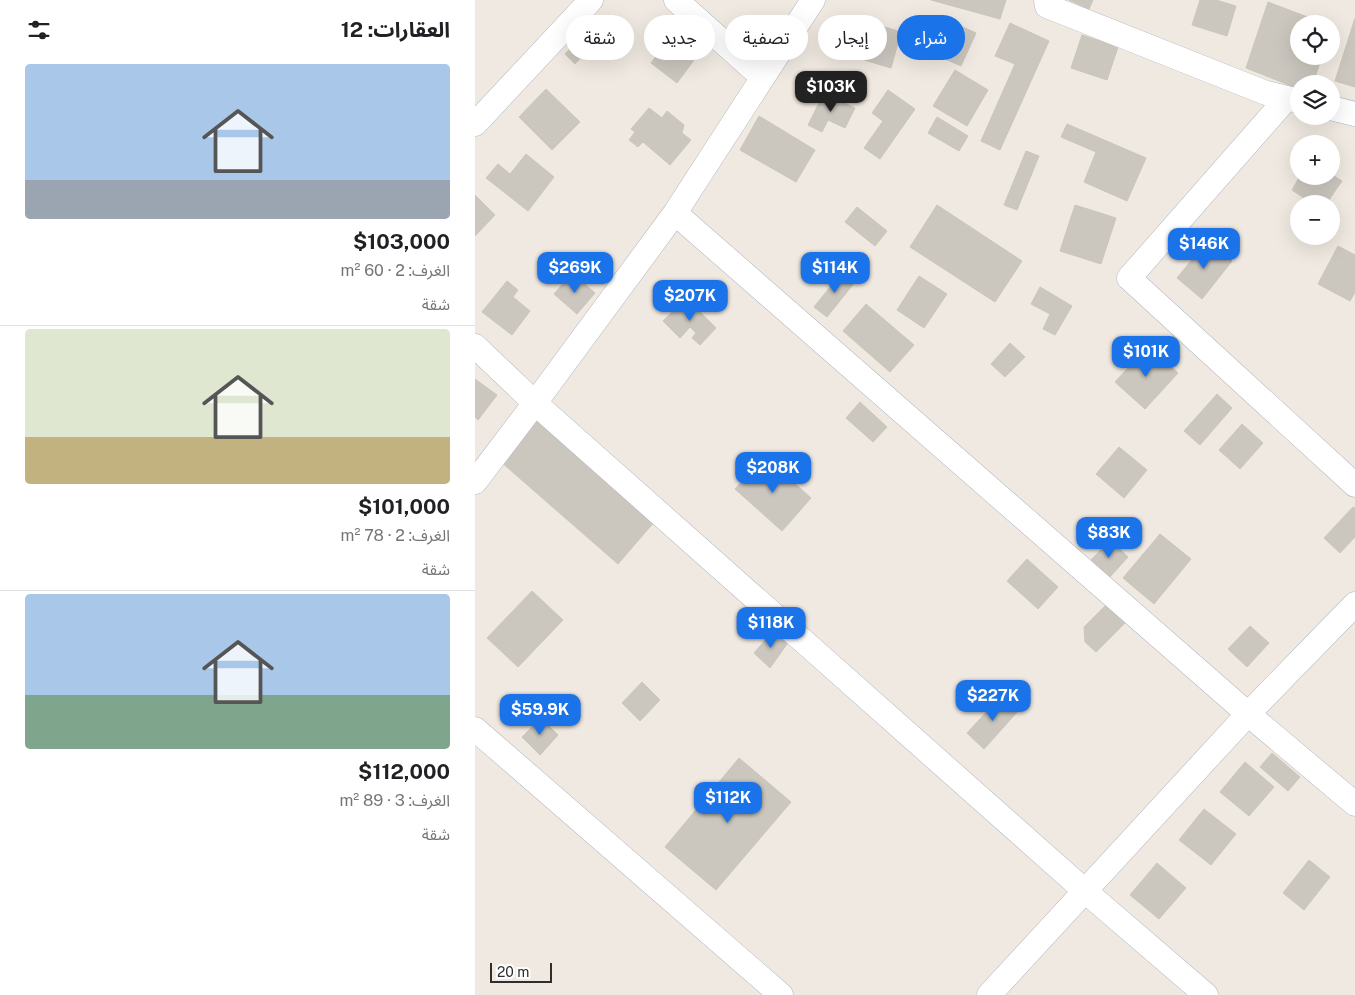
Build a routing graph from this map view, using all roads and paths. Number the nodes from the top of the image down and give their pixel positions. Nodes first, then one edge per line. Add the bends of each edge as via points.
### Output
1 (591, 0) edge
2 (676, 0) edge
3 (813, 0) edge
4 (1046, 0) edge
5 (762, 77) junction
6 (1290, 99) edge
7 (1290, 103) edge
8 (1340, 110) edge
9 (1355, 114) edge
10 (475, 124) edge
11 (675, 213) junction
12 (475, 346) edge
13 (535, 403) junction
14 (475, 482) edge
15 (1355, 485) edge
16 (1355, 604) edge
17 (1247, 714) junction
18 (475, 729) edge
19 (1355, 804) edge
20 (1085, 891) junction
21 (781, 995) edge
22 (989, 995) edge
23 (1206, 995) edge

1 - 10 street
2 - 5 street
3 - 5 street
4 - 6 street via 1047,6 1266,94
5 - 11 street
7 - 15 street via 1129,278
8 - 9 street
11 - 13 street
11 - 17 street
12 - 13 street
13 - 14 street
13 - 20 street
16 - 17 street
17 - 19 street
17 - 20 street
18 - 21 street
20 - 22 street
20 - 23 street

